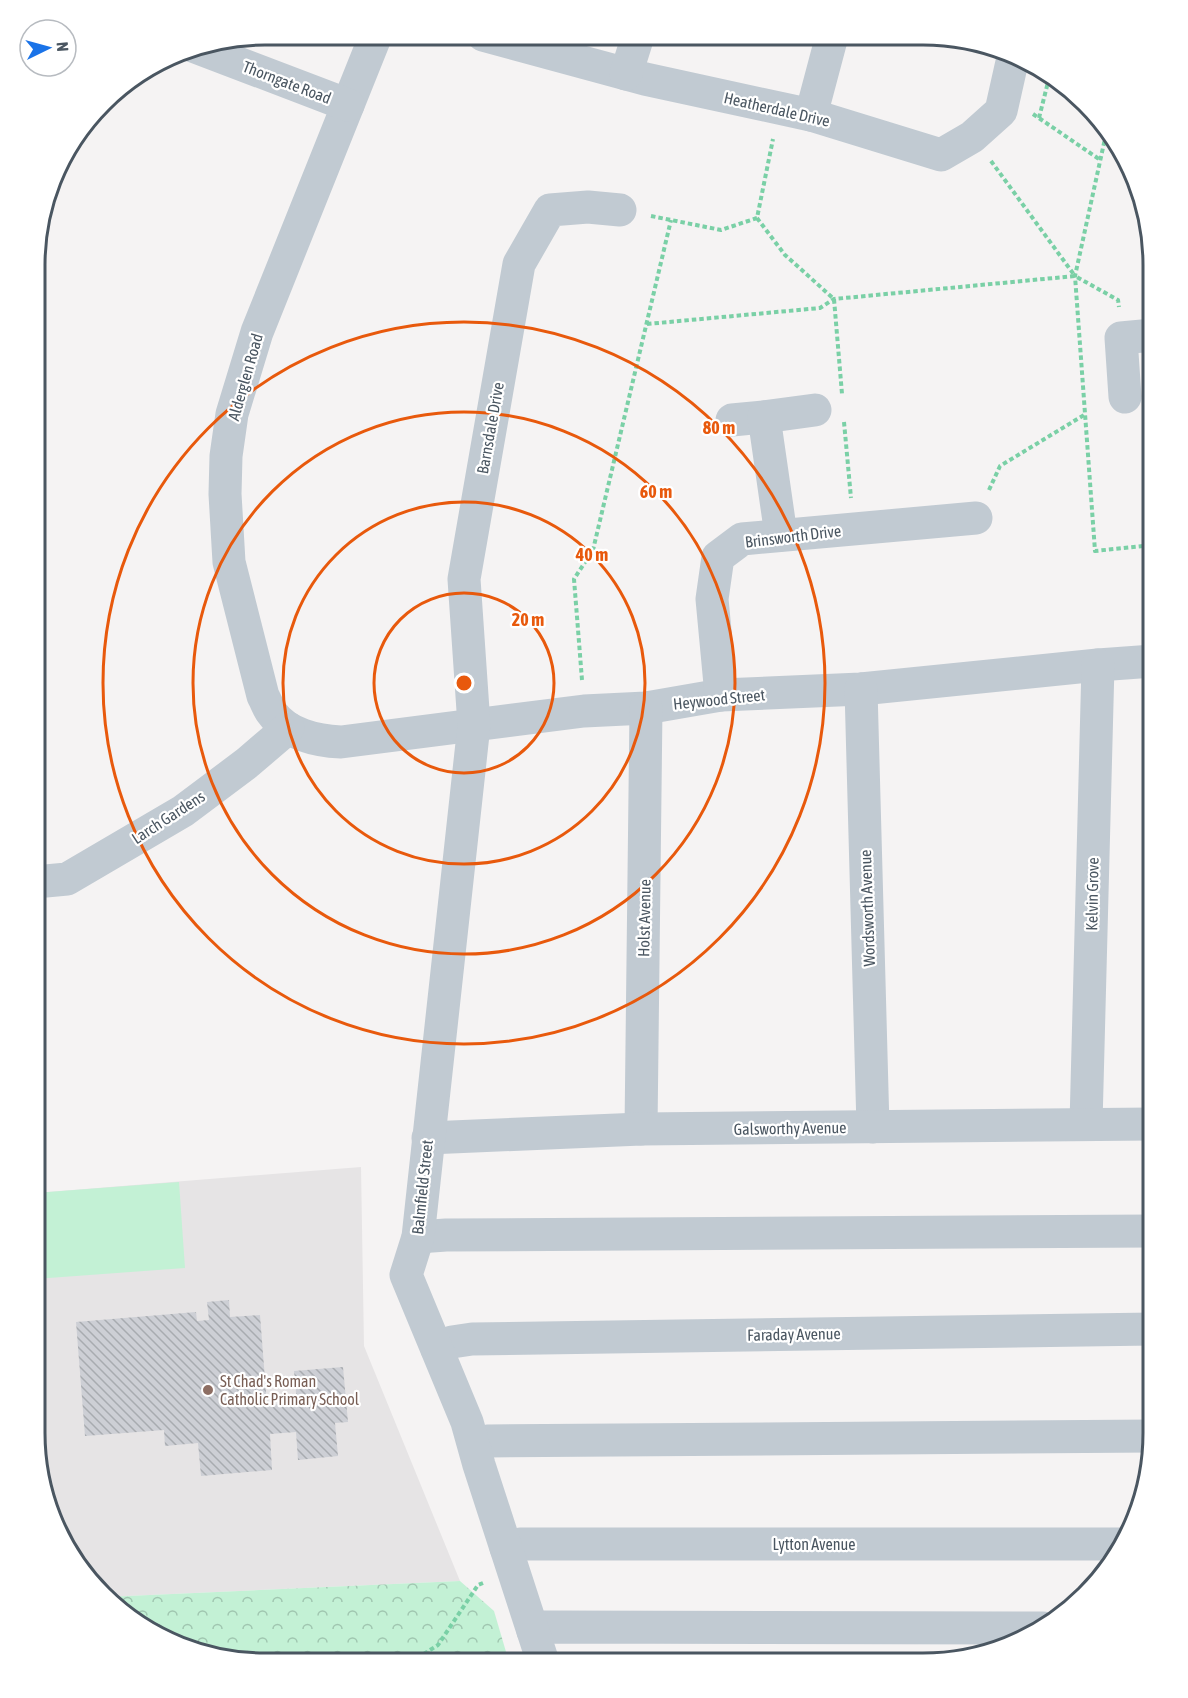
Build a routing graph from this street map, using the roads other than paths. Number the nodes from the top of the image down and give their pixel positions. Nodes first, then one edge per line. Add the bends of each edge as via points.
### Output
1 (372, 45) edge
2 (520, 45) edge
3 (635, 45) edge
4 (830, 45) edge
5 (208, 52) edge
6 (1012, 64) edge
7 (626, 74) junction
8 (348, 105) junction
9 (811, 115) junction
10 (620, 210) road end
11 (1143, 336) edge
12 (1125, 397) dead end
13 (815, 410) dead end
14 (764, 417) junction
15 (732, 420) dead end
16 (976, 518) road end
17 (781, 535) junction
18 (1143, 662) edge
19 (1098, 665) junction
20 (861, 689) junction
21 (721, 695) junction
22 (646, 708) junction
23 (474, 725) junction
24 (288, 728) junction
25 (45, 881) edge
26 (1086, 1124) junction
27 (1143, 1124) edge
28 (873, 1127) junction
29 (641, 1129) junction
30 (428, 1138) junction
31 (1143, 1231) edge
32 (418, 1237) junction
33 (1143, 1329) edge
34 (437, 1349) junction
35 (1143, 1436) edge
36 (476, 1448) junction
37 (1113, 1544) edge
38 (511, 1561) junction
39 (1025, 1628) edge
40 (533, 1631) junction
41 (540, 1653) edge

1 - 8 street, Alderglen Road
2 - 7 street, Heatherdale Drive
3 - 7 street
4 - 9 street
5 - 8 street, Thorngate Road
6 - 9 street, Heatherdale Drive via 1001,111 972,136 941,155
7 - 9 street, Heatherdale Drive
8 - 24 street, Alderglen Road via 257,332 232,414 226,456 229,562 263,696 272,714
10 - 23 street, Barnsdale Drive via 550,210 519,264 464,579
11 - 12 street via 1121,338
13 - 14 street
14 - 15 street
14 - 17 street
16 - 17 street, Brinsworth Drive
17 - 21 street, Brinsworth Drive via 742,539 718,557 712,599
18 - 19 street, Heywood Street
19 - 20 street, Heywood Street
19 - 26 street, Kelvin Grove
20 - 21 street, Heywood Street
20 - 28 street, Wordsworth Avenue
21 - 22 street, Heywood Street
22 - 23 street, Heywood Street via 584,711
22 - 29 street, Holst Avenue
23 - 24 street, Heywood Street via 341,742 309,738
23 - 30 street, Balmfield Street
24 - 25 street, Larch Gardens via 183,811 67,879
26 - 27 street, Galsworthy Avenue
26 - 28 street, Galsworthy Avenue
28 - 29 street, Galsworthy Avenue
29 - 30 street, Galsworthy Avenue
30 - 32 street, Balmfield Street
31 - 32 street
32 - 34 street, Balmfield Street via 406,1275
33 - 34 street, Faraday Avenue via 472,1339
34 - 36 street, Balmfield Street
35 - 36 street via 487,1441
36 - 38 street, Balmfield Street
37 - 38 street, Lytton Avenue via 520,1544
38 - 40 street, Balmfield Street
39 - 40 street via 544,1627
40 - 41 street, Balmfield Street

